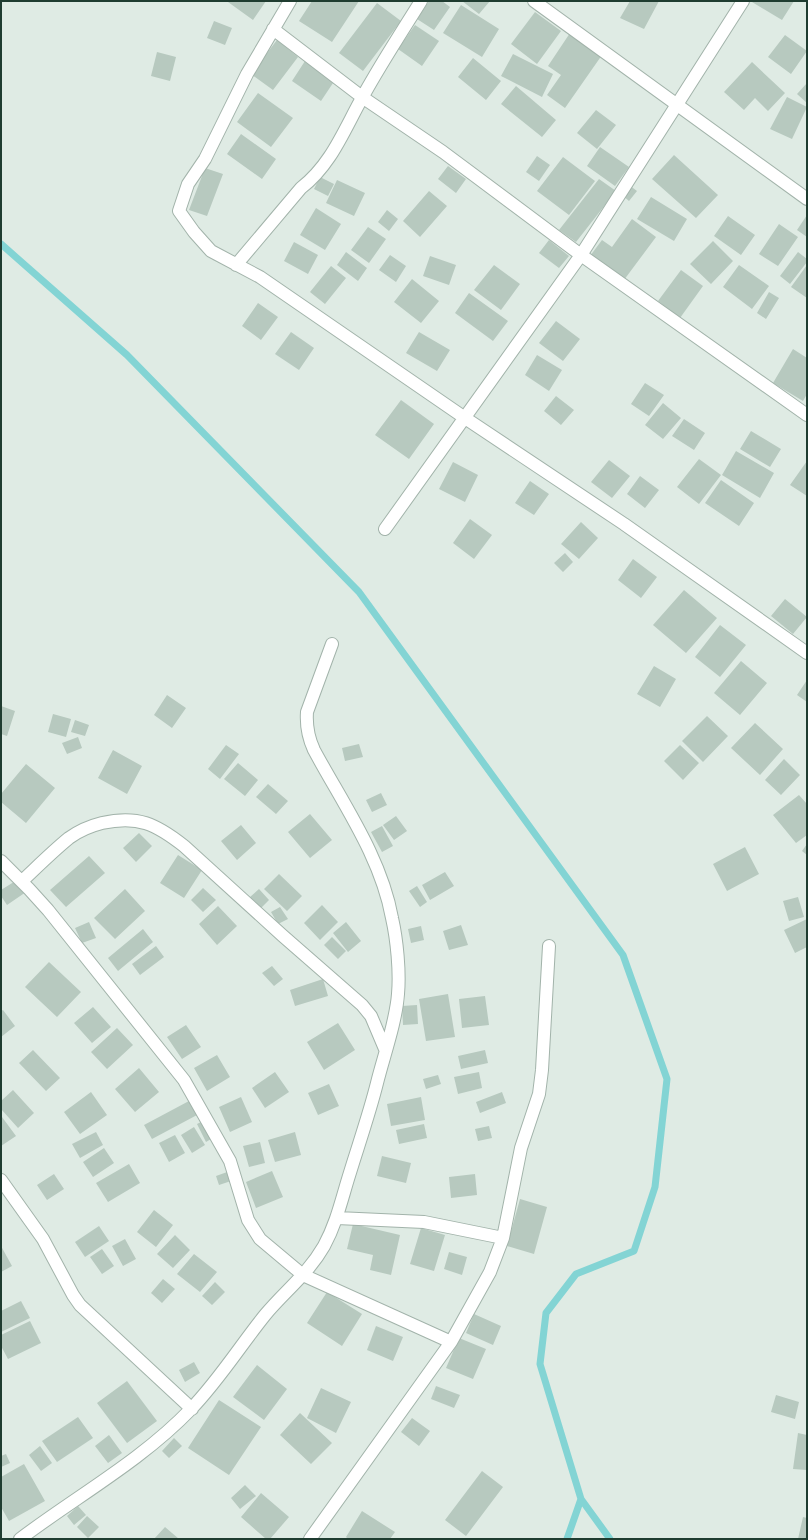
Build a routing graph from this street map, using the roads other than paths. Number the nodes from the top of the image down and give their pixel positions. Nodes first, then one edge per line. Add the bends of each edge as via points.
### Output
1 (290, 1) edge
2 (421, 1) edge
3 (534, 1) edge
4 (743, 1) edge
5 (274, 29) junction
6 (362, 97) junction
7 (677, 105) junction
8 (807, 199) edge
9 (581, 255) junction
10 (236, 265) junction
11 (807, 415) edge
12 (465, 418) junction
13 (386, 529) dead end
14 (332, 644) dead end
15 (807, 653) edge
16 (1, 861) edge
17 (22, 881) junction
18 (549, 946) dead end
19 (385, 1049) junction
20 (1, 1180) edge
21 (337, 1218) junction
22 (503, 1238) junction
23 (303, 1275) junction
24 (452, 1342) junction
25 (192, 1409) junction
26 (20, 1539) edge
27 (310, 1539) edge

1 - 5 street
2 - 6 street
3 - 7 street
4 - 7 street
5 - 6 street
5 - 10 street via 247,74 205,159 188,184 179,211 211,251
6 - 9 street via 443,152
6 - 10 street via 333,152 311,181 301,188
7 - 8 street
7 - 9 street
9 - 11 street
9 - 12 street
10 - 12 street via 260,277
12 - 13 street
12 - 15 street
14 - 19 street via 306,724 314,750 373,856 392,917 398,967 398,994 396,1012
16 - 17 street
17 - 19 street via 70,837 87,827 116,820 134,820 150,824 167,832 184,846 362,1005 371,1016
17 - 23 street via 184,1080 230,1161 248,1220 260,1239
18 - 22 street via 539,1094 521,1148
19 - 21 street via 369,1116
20 - 25 street via 43,1240 80,1305
21 - 22 street via 424,1222
21 - 23 street via 312,1266
22 - 24 street via 490,1272
23 - 24 street
23 - 25 street via 268,1312
24 - 27 street
25 - 26 street via 128,1463

